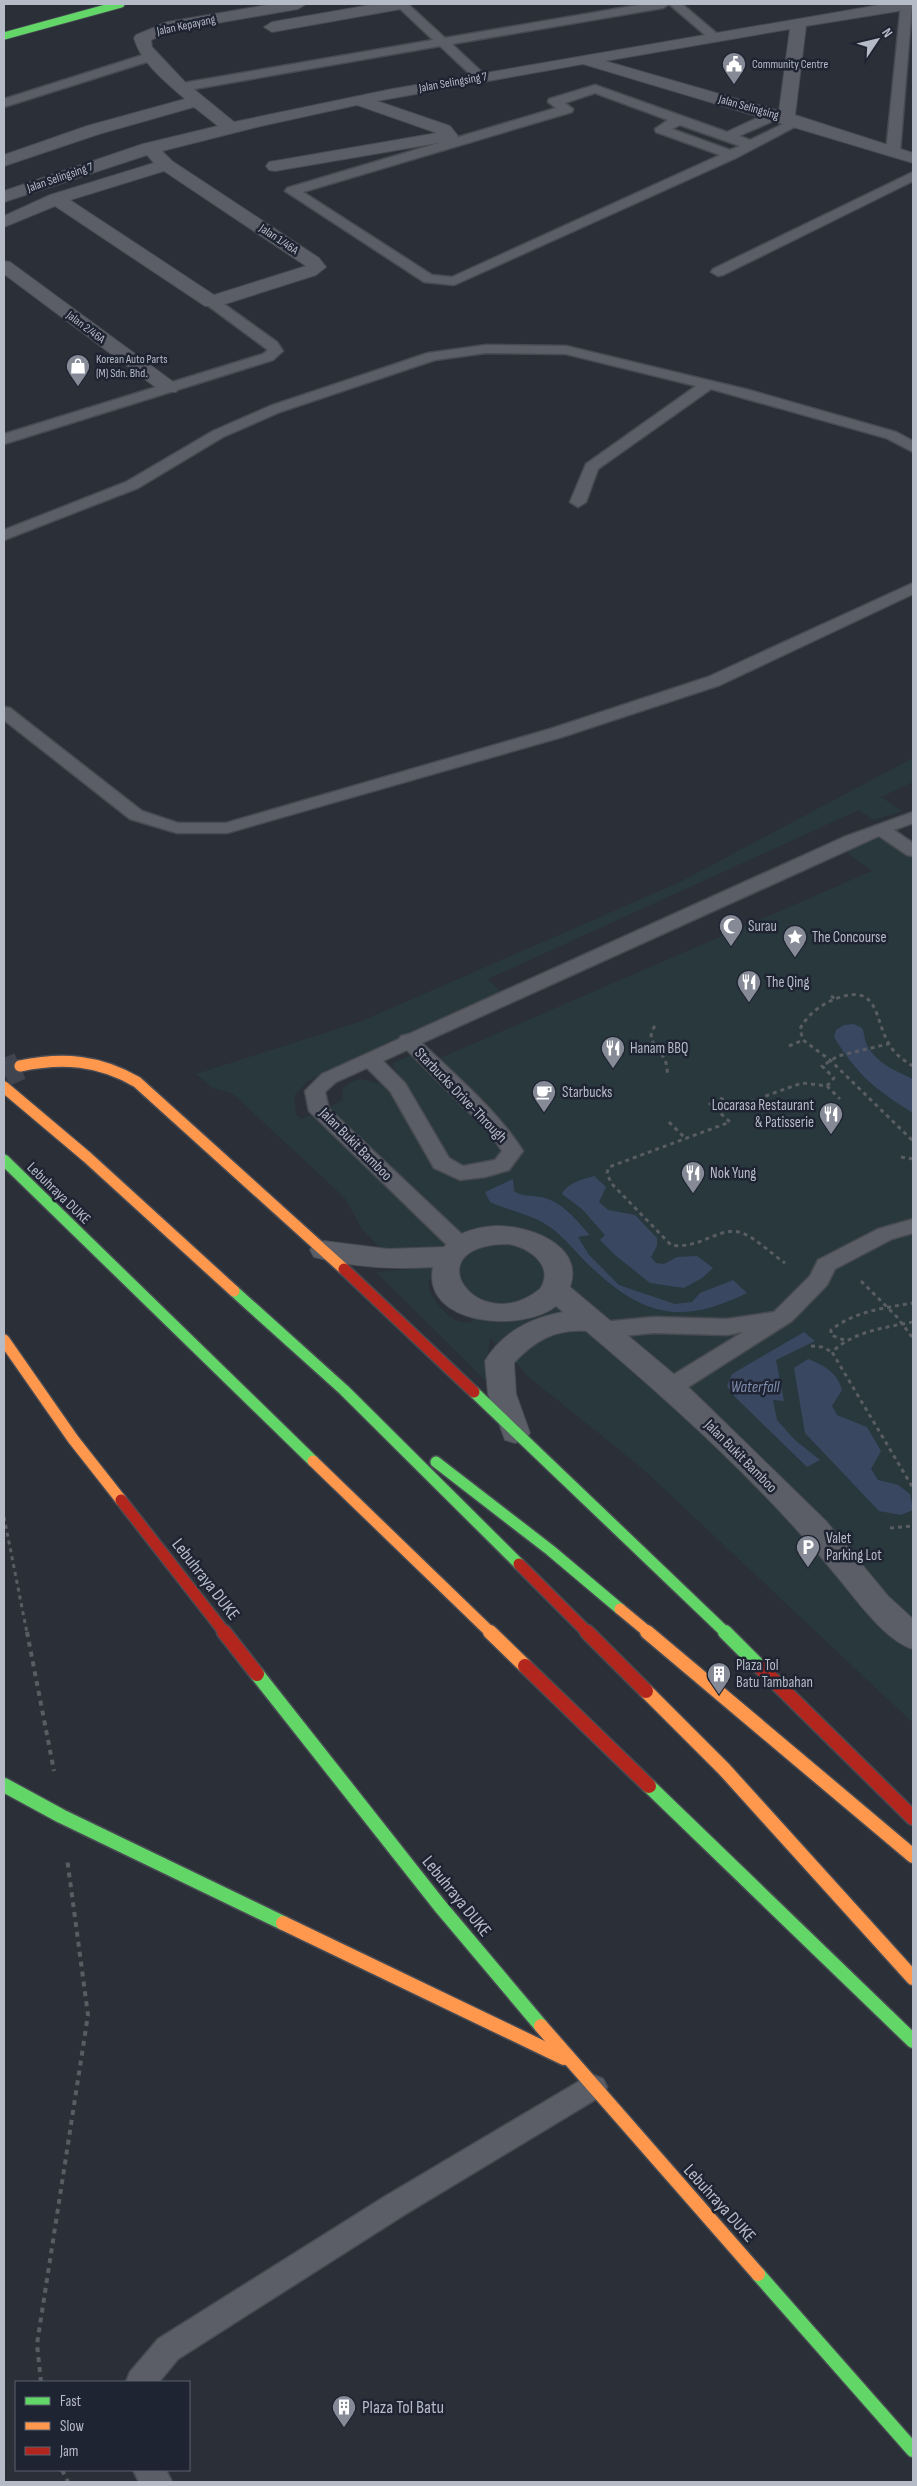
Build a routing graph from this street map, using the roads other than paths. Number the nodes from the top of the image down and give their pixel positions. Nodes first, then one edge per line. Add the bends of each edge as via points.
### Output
1 (97, 4) edge
2 (121, 4) edge
3 (298, 4) edge
4 (401, 4) edge
5 (663, 4) edge
6 (676, 4) edge
7 (909, 4) edge
8 (29, 17) dead end
9 (799, 23) junction
10 (259, 29) dead end
11 (4, 36) edge
12 (715, 37) junction
13 (444, 42) junction
14 (164, 47) dead end
15 (147, 53) junction
16 (583, 60) junction
17 (480, 77) junction
18 (183, 87) junction
19 (355, 100) junction
20 (196, 101) junction
21 (4, 103) edge
22 (787, 118) junction
23 (679, 120) junction
24 (229, 127) junction
25 (727, 137) junction
26 (751, 145) junction
27 (149, 148) junction
28 (893, 152) junction
29 (731, 155) junction
30 (913, 158) edge
31 (4, 161) edge
32 (166, 165) junction
33 (274, 166) dead end
34 (913, 176) edge
35 (4, 197) edge
36 (56, 199) junction
37 (4, 222) edge
38 (4, 266) edge
39 (718, 272) dead end
40 (212, 302) junction
41 (709, 384) junction
42 (169, 388) junction
43 (4, 439) edge
44 (913, 447) edge
45 (578, 502) dead end
46 (4, 535) edge
47 (913, 588) edge
48 (4, 712) edge
49 (913, 817) edge
50 (881, 830) junction
51 (913, 851) edge
52 (408, 1040) junction
53 (369, 1059) junction
54 (20, 1066) tunnel mouth
55 (4, 1087) edge
56 (4, 1160) edge
57 (913, 1226) edge
58 (324, 1250) junction
59 (457, 1250) junction
60 (555, 1290) junction
61 (529, 1308) junction
62 (784, 1316) junction
63 (598, 1326) junction
64 (4, 1340) edge
65 (499, 1361) junction
66 (671, 1387) junction
67 (344, 1390) junction
68 (515, 1433) junction
69 (913, 1637) edge
70 (4, 1785) edge
71 (913, 1818) edge
72 (913, 1856) edge
73 (913, 1978) edge
74 (913, 2041) edge
75 (572, 2062) junction
76 (593, 2087) junction
77 (142, 2381) edge
78 (913, 2450) edge
79 (149, 2471) edge
80 (157, 2482) edge

1 - 8 highway
2 - 11 highway
3 - 15 street, Jalan Kepayang via 166,27 142,38
4 - 10 street
4 - 13 lane
5 - 13 lane
6 - 12 lane
7 - 9 street, Jalan Selingsing 7
7 - 28 lane
9 - 12 street, Jalan Selingsing 7
9 - 22 street
12 - 16 street, Jalan Selingsing 7
13 - 17 lane
13 - 18 lane
14 - 15 street
15 - 18 street, Jalan Kepayang
15 - 21 lane
16 - 17 street, Jalan Selingsing 7
16 - 22 street, Jalan Selingsing
17 - 19 street, Jalan Selingsing 7
18 - 20 street, Jalan Kepayang
19 - 24 street, Jalan Selingsing 7
19 - 33 street via 444,130 450,136
20 - 24 street, Jalan Kepayang
20 - 31 street via 92,130
22 - 25 lane
22 - 26 lane
22 - 28 street, Jalan Selingsing
23 - 25 lane
23 - 29 lane via 661,129
23 - 29 lane via 595,89 554,102 567,108 292,191 429,279 454,281
24 - 27 street, Jalan Selingsing 7
25 - 26 lane
26 - 29 lane
27 - 32 street, Jalan 1/46A
27 - 35 street, Jalan Selingsing 7
28 - 30 street, Jalan Selingsing
32 - 36 street
32 - 40 street, Jalan 1/46A via 317,267
34 - 39 lane
36 - 37 street
36 - 40 street
38 - 42 street, Jalan 2/46A
40 - 42 lane via 276,351 268,357
41 - 44 lane via 890,435
41 - 45 lane via 591,467
41 - 46 lane via 566,350 486,349 433,356 275,409 218,434 132,484
42 - 43 lane
47 - 48 lane via 714,682 556,733 227,828 178,828 136,815
49 - 50 lane, Jalan Bukit Bamboo
50 - 51 lane
50 - 52 lane, Jalan Bukit Bamboo via 850,841
52 - 53 lane, Jalan Bukit Bamboo
52 - 53 lane, Starbucks Drive-Through via 497,1128 514,1151 502,1165 460,1173 441,1163 398,1087
53 - 59 lane, Jalan Bukit Bamboo via 329,1078 314,1091 319,1111
54 - 58 highway via 39,1060 70,1059 123,1071
55 - 67 highway via 87,1157
56 - 74 highway, Lebuhraya DUKE
57 - 62 lane via 885,1234 826,1265 819,1280
58 - 59 street via 378,1259 415,1260
58 - 68 highway
59 - 60 street via 475,1239 509,1235 526,1238 552,1255 558,1266
59 - 61 street via 446,1266 445,1277 458,1298 491,1312
60 - 61 street via 544,1301
60 - 63 street, Jalan Bukit Bamboo
61 - 65 street via 506,1337
62 - 63 lane via 727,1327 670,1324
62 - 66 lane
63 - 65 street via 573,1320 553,1322 513,1344
63 - 66 street, Jalan Bukit Bamboo
64 - 75 highway, Lebuhraya DUKE via 74,1439 428,1890
65 - 68 street via 502,1394
66 - 69 street, Jalan Bukit Bamboo via 814,1529 877,1604
67 - 72 highway via 550,1550
67 - 73 highway via 724,1769
68 - 71 highway via 660,1568
70 - 75 highway via 61,1816
75 - 76 highway, Lebuhraya DUKE
76 - 77 lane via 394,2206 168,2349
76 - 78 highway, Lebuhraya DUKE
79 - 80 lane

